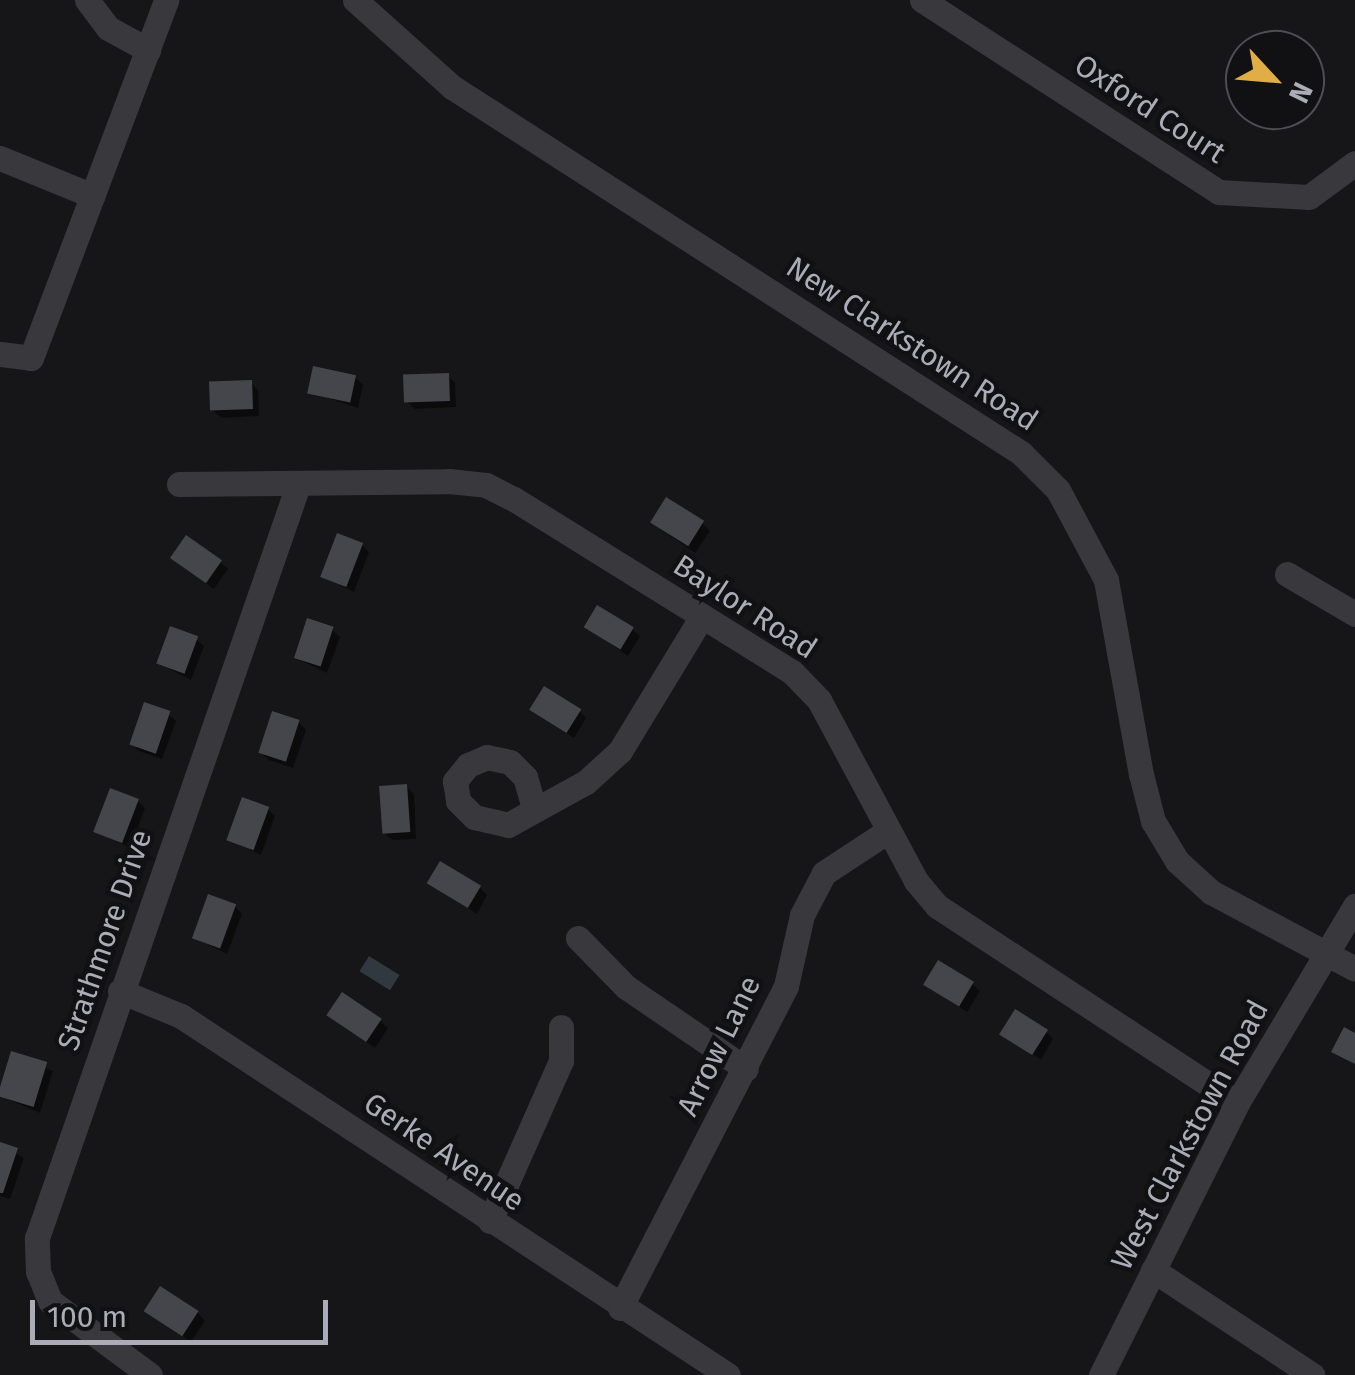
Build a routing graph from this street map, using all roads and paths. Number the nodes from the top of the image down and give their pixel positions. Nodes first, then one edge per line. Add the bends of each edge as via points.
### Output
1 (88, 0) edge
2 (166, 0) edge
3 (354, 0) edge
4 (922, 0) edge
5 (148, 50) junction
6 (0, 158) edge
7 (1355, 164) edge
8 (94, 196) junction
9 (0, 354) edge
10 (180, 484) dead end
11 (298, 485) junction
12 (1287, 574) dead end
13 (1355, 614) edge
14 (702, 616) junction
15 (534, 808) dead end
16 (888, 831) junction
17 (1355, 906) edge
18 (578, 938) dead end
19 (1328, 955) junction
20 (1355, 968) edge
21 (120, 991) junction
22 (561, 1027) dead end
23 (746, 1068) junction
24 (1237, 1103) junction
25 (490, 1221) junction
26 (1154, 1270) junction
27 (620, 1308) junction
28 (150, 1375) edge
29 (728, 1375) edge
30 (1101, 1375) edge
31 (1312, 1375) edge

1 - 5 street via 108,28
2 - 5 street
3 - 19 street, New Clarkstown Road via 452,87 1021,452 1058,490 1106,580 1141,774 1154,820 1177,860 1212,892
4 - 7 street, Oxford Court via 1219,192 1309,198
5 - 8 street
6 - 8 street
8 - 9 street via 30,358
10 - 11 street, Baylor Road
11 - 14 street, Baylor Road via 486,484
11 - 21 street, Strathmore Drive
12 - 13 street
14 - 15 street via 620,751 586,782
14 - 16 street, Baylor Road via 792,672 819,700
16 - 23 street, Arrow Lane via 824,873 802,915 786,986
16 - 24 street, Baylor Road via 938,906
17 - 19 street, West Clarkstown Road
18 - 23 street via 626,987
19 - 20 street
19 - 24 street, West Clarkstown Road
21 - 25 street, Gerke Avenue via 180,1016
21 - 28 street, Strathmore Drive via 37,1238 38,1272 50,1301
22 - 25 street via 561,1060
23 - 27 street, Arrow Lane
24 - 26 street, West Clarkstown Road
25 - 27 street, Gerke Avenue
26 - 30 street, West Clarkstown Road
26 - 31 street
27 - 29 street, Gerke Avenue

